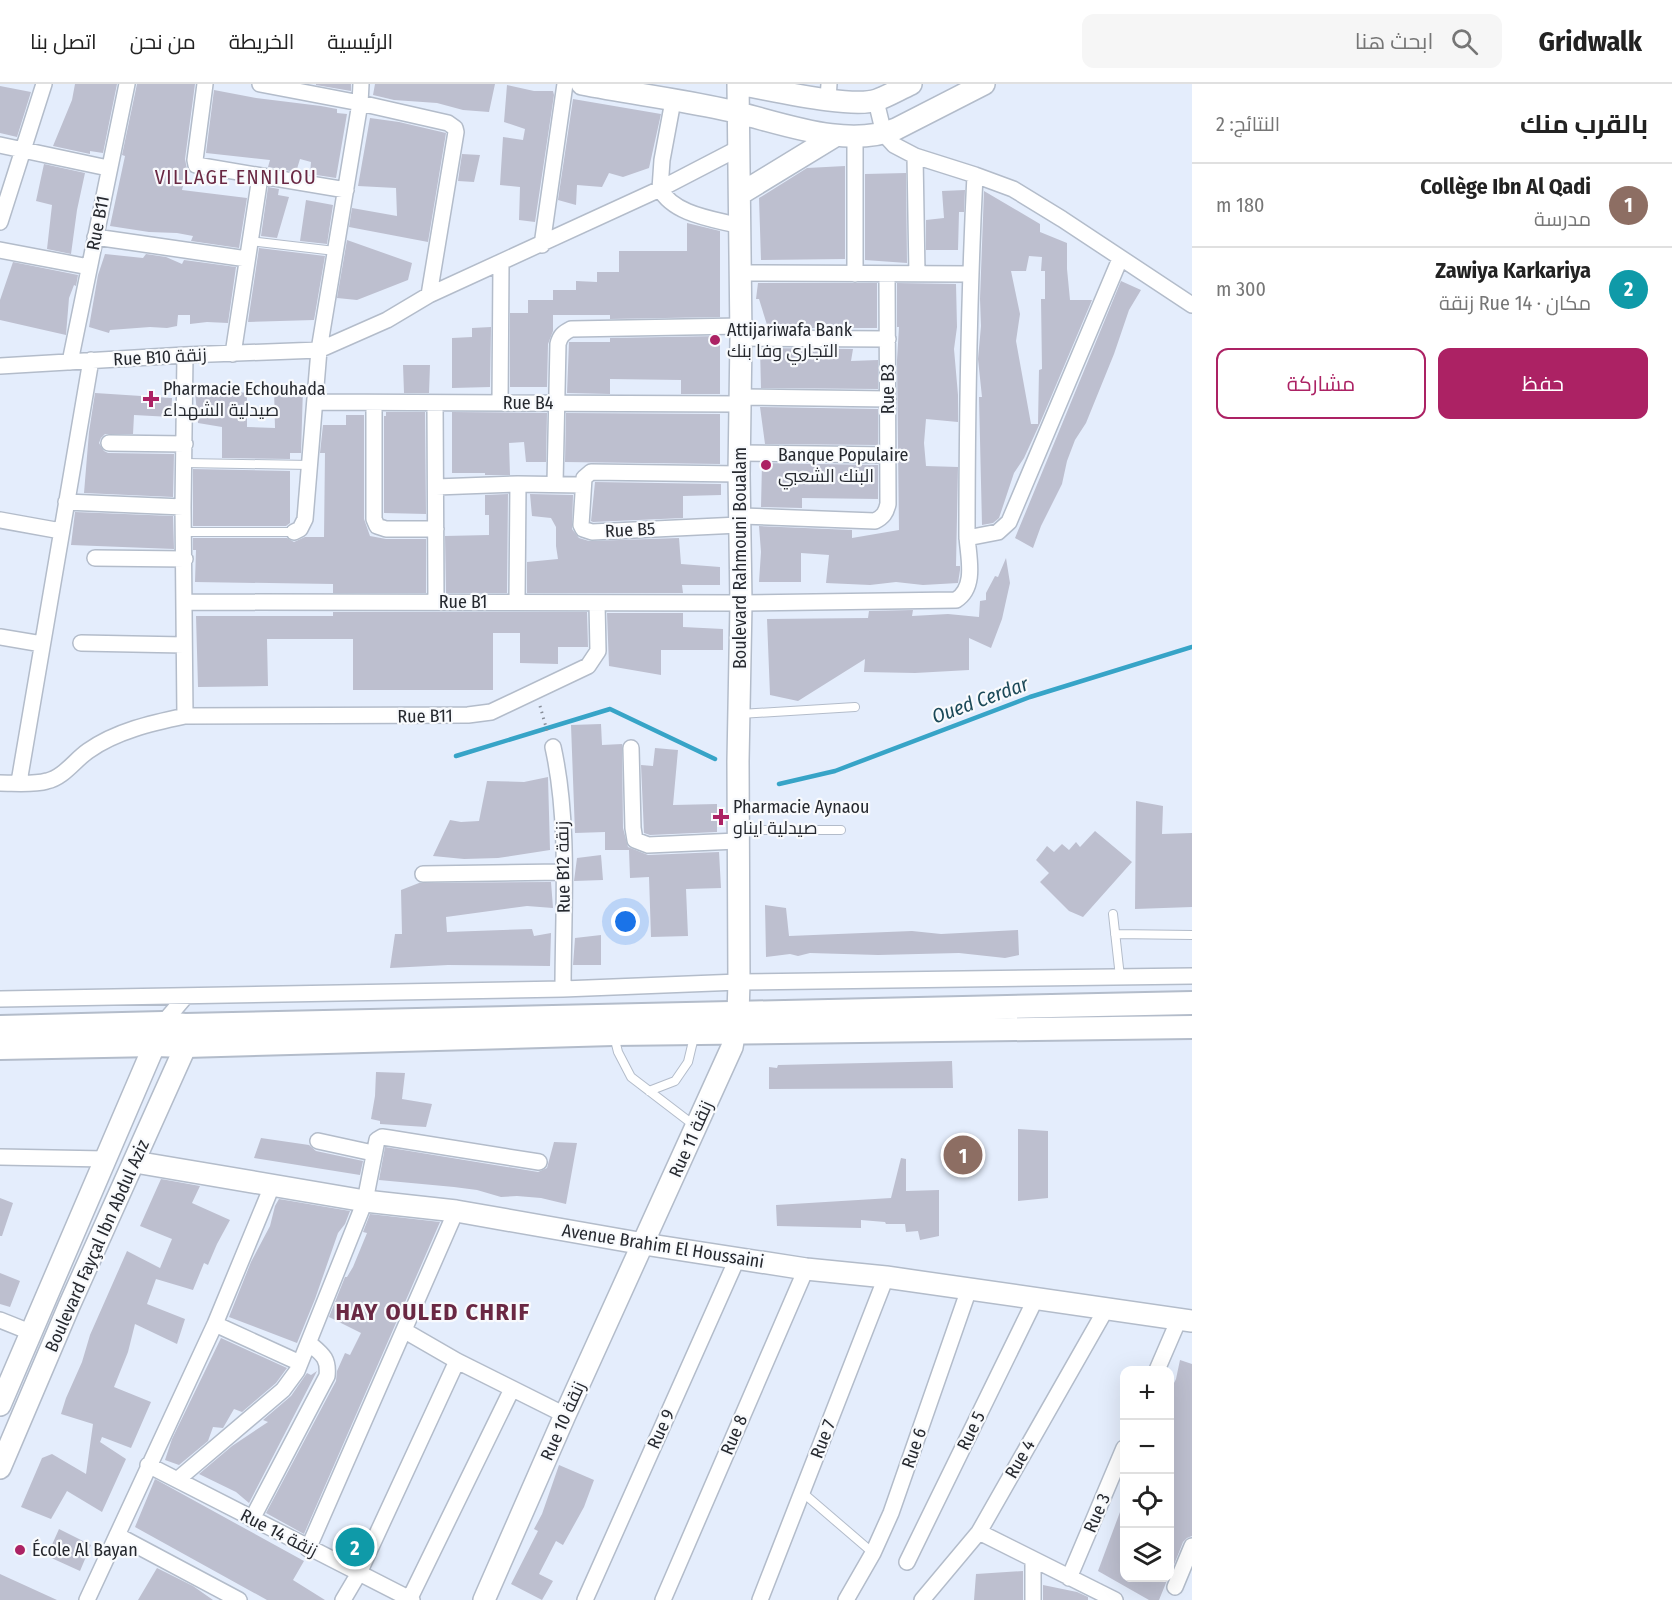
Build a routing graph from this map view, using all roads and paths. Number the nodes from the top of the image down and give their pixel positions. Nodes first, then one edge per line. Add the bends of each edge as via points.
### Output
1 (127, 84) edge
2 (205, 84) edge
3 (260, 84) edge
4 (361, 84) edge
5 (565, 84) edge
6 (586, 84) edge
7 (738, 84) edge
8 (911, 84) edge
9 (984, 84) edge
10 (40, 85) edge
11 (829, 92) edge
12 (673, 101) junction
13 (876, 101) junction
14 (360, 103) junction
15 (738, 113) junction
16 (884, 134) junction
17 (845, 137) junction
18 (0, 144) edge
19 (739, 148) junction
20 (24, 150) junction
21 (915, 156) junction
22 (108, 168) junction
23 (975, 175) junction
24 (260, 177) junction
25 (660, 189) junction
26 (346, 190) junction
27 (740, 194) junction
28 (0, 222) edge
29 (740, 226) junction
30 (95, 237) junction
31 (250, 241) junction
32 (542, 245) junction
33 (0, 250) edge
34 (335, 251) junction
35 (1120, 259) junction
36 (247, 260) junction
37 (501, 264) junction
38 (89, 267) junction
39 (740, 273) junction
40 (855, 274) junction
41 (887, 274) junction
42 (917, 274) junction
43 (970, 274) junction
44 (429, 295) junction
45 (1192, 305) edge
46 (741, 332) junction
47 (888, 339) junction
48 (319, 351) junction
49 (233, 354) junction
50 (185, 355) junction
51 (92, 360) junction
52 (70, 362) junction
53 (1, 369) edge
54 (888, 399) junction
55 (741, 401) junction
56 (315, 402) junction
57 (558, 402) junction
58 (374, 403) junction
59 (435, 403) junction
60 (500, 403) junction
61 (109, 443) dead end
62 (185, 444) junction
63 (740, 453) junction
64 (889, 455) junction
65 (185, 463) junction
66 (310, 465) junction
67 (740, 474) junction
68 (587, 478) junction
69 (555, 483) junction
70 (518, 484) junction
71 (436, 488) junction
72 (66, 502) junction
73 (888, 504) joint
74 (183, 507) junction
75 (0, 520) edge
76 (740, 520) junction
77 (435, 529) junction
78 (61, 531) junction
79 (184, 532) junction
80 (294, 532) joint
81 (967, 538) junction
82 (95, 558) dead end
83 (185, 560) junction
84 (185, 602) junction
85 (436, 602) junction
86 (517, 602) junction
87 (597, 603) junction
88 (741, 603) junction
89 (0, 637) edge
90 (81, 643) dead end
91 (42, 644) junction
92 (184, 645) junction
93 (537, 697) junction
94 (855, 707) dead end
95 (739, 714) junction
96 (185, 716) junction
97 (552, 747) joint
98 (631, 748) dead end
99 (19, 782) junction
100 (0, 783) edge
101 (841, 830) dead end
102 (737, 835) junction
103 (563, 872) junction
104 (423, 874) dead end
105 (1113, 914) dead end
106 (1115, 934) junction
107 (1192, 935) edge
108 (1192, 976) edge
109 (1120, 977) junction
110 (739, 982) junction
111 (563, 989) junction
112 (186, 996) junction
113 (0, 999) edge
114 (1192, 1003) edge
115 (163, 1023) junction
116 (737, 1023) junction
117 (195, 1024) junction
118 (1192, 1027) edge
119 (0, 1028) edge
120 (613, 1034) junction
121 (694, 1034) junction
122 (155, 1045) junction
123 (186, 1046) junction
124 (0, 1048) edge
125 (649, 1091) junction
126 (696, 1127) junction
127 (318, 1141) dead end
128 (373, 1153) junction
129 (0, 1157) edge
130 (105, 1160) junction
131 (135, 1162) junction
132 (539, 1162) dead end
133 (272, 1186) junction
134 (364, 1201) junction
135 (456, 1211) junction
136 (644, 1244) junction
137 (737, 1258) junction
138 (806, 1269) junction
139 (886, 1277) junction
140 (969, 1289) junction
141 (1035, 1300) junction
142 (1106, 1309) junction
143 (0, 1320) edge
144 (1186, 1320) edge
145 (215, 1324) junction
146 (405, 1331) junction
147 (30, 1332) junction
148 (309, 1343) junction
149 (457, 1361) junction
150 (300, 1363) junction
151 (1160, 1366) edge
152 (512, 1389) junction
153 (0, 1405) edge
154 (565, 1415) junction
155 (5, 1440) edge
156 (1120, 1460) edge
157 (148, 1465) junction
158 (0, 1467) edge
159 (177, 1480) junction
160 (802, 1492) junction
161 (252, 1519) junction
162 (979, 1532) junction
163 (117, 1535) junction
164 (1192, 1546) edge
165 (308, 1549) junction
166 (873, 1553) junction
167 (1033, 1559) junction
168 (907, 1562) dead end
169 (359, 1573) junction
170 (1070, 1578) junction
171 (1174, 1587) dead end
172 (87, 1600) edge
173 (239, 1600) edge
174 (344, 1600) edge
175 (410, 1600) edge
176 (484, 1600) edge
177 (585, 1600) edge
178 (663, 1600) edge
179 (760, 1600) edge
180 (846, 1600) edge
181 (922, 1600) edge
182 (1033, 1600) edge
183 (1115, 1600) edge

1 - 22 street, Rue B11
2 - 24 street via 196,165
3 - 14 street
4 - 14 street
5 - 32 street
6 - 12 street
7 - 11 street
7 - 15 street, Boulevard Rahmouni Boualam
8 - 13 street
9 - 16 street
10 - 20 street
11 - 13 street via 851,102
12 - 15 street
12 - 25 street
13 - 16 street
14 - 26 street
14 - 44 street via 448,123 455,128
15 - 17 street
15 - 19 street, Boulevard Rahmouni Boualam
16 - 17 street
16 - 21 street via 894,145
17 - 27 street
17 - 40 street
18 - 20 street
19 - 25 street
19 - 27 street, Boulevard Rahmouni Boualam
20 - 22 street
20 - 28 street
21 - 23 street
21 - 42 street
22 - 30 street, Rue B11
23 - 35 street via 1031,199
23 - 43 street
24 - 26 street
24 - 31 street
25 - 29 street via 688,212
25 - 32 street
26 - 34 street
27 - 29 street, Boulevard Rahmouni Boualam
29 - 39 street, Boulevard Rahmouni Boualam
30 - 36 street
30 - 38 street, Rue B11
31 - 34 lane
31 - 36 street
32 - 37 street
33 - 38 street
34 - 48 street
35 - 45 street
35 - 81 street via 1009,522 998,532
36 - 49 street
37 - 44 street
37 - 60 street
38 - 52 street, Rue B11
39 - 40 street
39 - 46 street, Boulevard Rahmouni Boualam
40 - 41 street
41 - 42 street
41 - 47 street, Rue B3
42 - 43 street
43 - 81 street
44 - 48 street via 387,320
46 - 47 street
46 - 55 street, Boulevard Rahmouni Boualam
46 - 57 street via 571,329 560,337 558,344
47 - 54 street, Rue B3
48 - 49 street, Rue B10 زنقة
48 - 56 street
49 - 50 street, Rue B10 زنقة
50 - 51 street, Rue B10 زنقة
50 - 62 street
51 - 52 street, Rue B10 زنقة
51 - 72 street
52 - 53 street, Rue B10 زنقة
54 - 55 street, Rue B4
54 - 64 street, Rue B3
55 - 57 street, Rue B4
55 - 63 street, Boulevard Rahmouni Boualam
56 - 58 street, Rue B4
56 - 66 street
57 - 60 street, Rue B4
57 - 69 street
58 - 59 street, Rue B4
58 - 77 street via 377,526
59 - 60 street, Rue B4
59 - 71 street
61 - 62 street
62 - 65 street
63 - 64 street
63 - 67 street, Boulevard Rahmouni Boualam
64 - 73 street, Rue B3
65 - 66 lane
65 - 74 street
66 - 80 street via 305,519
67 - 68 street
67 - 76 street, Boulevard Rahmouni Boualam
68 - 69 street
68 - 76 street, Rue B5 via 581,525 587,531
69 - 70 street
70 - 71 street
70 - 86 street
71 - 77 street
72 - 74 street
72 - 78 street
73 - 76 street, Rue B5 via 882,518 875,521
74 - 79 street
75 - 78 street
76 - 88 street, Boulevard Rahmouni Boualam
77 - 85 street
78 - 91 street
79 - 80 lane
79 - 83 street
81 - 88 street, Rue B1 via 969,582 956,600
82 - 83 street
83 - 84 street
84 - 85 street, Rue B1
84 - 92 street
85 - 86 street, Rue B1
86 - 87 street, Rue B1
87 - 88 street, Rue B1
87 - 93 street, Rue B11 via 598,651 594,659
88 - 95 street, Boulevard Rahmouni Boualam
89 - 91 street
90 - 92 street
91 - 99 street
92 - 96 street
93 - 96 street, Rue B11 via 468,716
93 - 97 path
94 - 95 lane
95 - 102 street, Boulevard Rahmouni Boualam
96 - 99 street, Rue B11 via 111,738 47,781
97 - 103 street, Rue B12 زنقة via 558,770
98 - 102 street via 635,840 648,845
99 - 100 street, Rue B11
101 - 102 lane
102 - 110 street, Boulevard Rahmouni Boualam
103 - 104 street
103 - 111 street, Rue B12 زنقة
105 - 106 lane
106 - 107 lane
106 - 109 lane
108 - 109 street
109 - 110 street
110 - 111 street
110 - 116 street, Boulevard Rahmouni Boualam
111 - 112 street
112 - 113 street
112 - 115 street
112 - 117 street
114 - 116 main road
115 - 117 main road
115 - 119 main road
115 - 122 street, Boulevard Fayçal Ibn Abdul Aziz
116 - 117 main road
116 - 118 main road
116 - 121 main road
116 - 126 street, Rue 11 زنقة via 732,1047
117 - 123 street, Boulevard Fayçal Ibn Abdul Aziz
120 - 121 main road
120 - 123 main road
120 - 125 lane via 631,1077
121 - 125 lane via 688,1062 675,1081
122 - 123 main road
122 - 124 main road
122 - 130 street, Boulevard Fayçal Ibn Abdul Aziz
123 - 131 street, Boulevard Fayçal Ibn Abdul Aziz
125 - 126 lane
126 - 136 street, Rue 11 زنقة
127 - 128 street
128 - 132 street via 382,1137
128 - 134 street
129 - 130 street
130 - 147 street, Boulevard Fayçal Ibn Abdul Aziz
131 - 133 street, Avenue Brahim El Houssaini
131 - 155 street, Boulevard Fayçal Ibn Abdul Aziz
133 - 134 street, Avenue Brahim El Houssaini
133 - 145 street
134 - 135 street, Avenue Brahim El Houssaini
134 - 148 street
135 - 136 street, Avenue Brahim El Houssaini
135 - 146 street
136 - 137 street, Avenue Brahim El Houssaini
136 - 154 street, Rue 10 زنقة
137 - 138 street, Avenue Brahim El Houssaini
137 - 177 street, Rue 9
138 - 139 street, Avenue Brahim El Houssaini
138 - 178 street, Rue 8
139 - 140 street, Avenue Brahim El Houssaini
139 - 160 street, Rue 7
140 - 141 street, Avenue Brahim El Houssaini
140 - 166 street, Rue 6 via 891,1513
141 - 142 street, Avenue Brahim El Houssaini
141 - 168 street, Rue 5
142 - 144 street, Avenue Brahim El Houssaini
142 - 162 street, Rue 4
143 - 147 street
144 - 151 street
145 - 150 street
145 - 157 street
146 - 149 street
146 - 165 street
147 - 153 street, Boulevard Fayçal Ibn Abdul Aziz
148 - 150 street
148 - 161 street via 325,1358 327,1376
149 - 152 street
149 - 169 street
150 - 159 street via 283,1390
152 - 154 street
152 - 175 street
154 - 176 street, Rue 10 زنقة
155 - 158 street, Boulevard Fayçal Ibn Abdul Aziz
156 - 170 street, Rue 3
157 - 159 street, Rue 14 زنقة
157 - 163 street
159 - 161 street, Rue 14 زنقة
160 - 166 lane
160 - 179 street, Rue 7
161 - 165 street, Rue 14 زنقة
162 - 167 street
162 - 181 street, Rue 4
163 - 172 street
163 - 173 street
164 - 171 street
165 - 169 street, Rue 14 زنقة
166 - 180 street, Rue 6
167 - 170 street
167 - 182 street
169 - 174 street
169 - 175 street, Rue 14 زنقة
170 - 183 street

